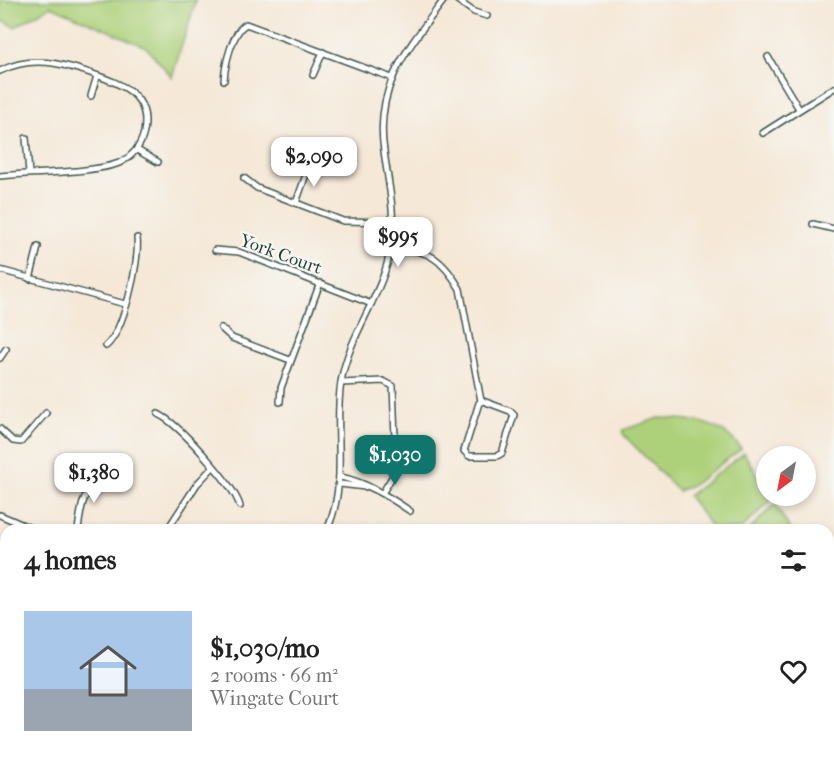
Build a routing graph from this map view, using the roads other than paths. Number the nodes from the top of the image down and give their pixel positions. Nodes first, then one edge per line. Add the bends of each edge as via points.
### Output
1 (444, 0) edge
2 (457, 0) edge
3 (487, 16) dead end
4 (323, 52) junction
5 (768, 57) dead end
6 (0, 71) edge
7 (97, 75) junction
8 (313, 75) dead end
9 (392, 78) junction
10 (224, 80) dead end
11 (834, 88) edge
12 (91, 96) dead end
13 (799, 109) junction
14 (763, 133) dead end
15 (26, 138) dead end
16 (137, 150) junction
17 (158, 162) dead end
18 (309, 166) dead end
19 (29, 173) junction
20 (0, 176) edge
21 (244, 178) dead end
22 (296, 203) junction
23 (393, 222) junction
24 (813, 224) dead end
25 (834, 229) edge
26 (136, 238) dead end
27 (391, 246) junction
28 (38, 248) dead end
29 (215, 250) dead end
30 (0, 270) edge
31 (30, 279) junction
32 (320, 283) junction
33 (369, 303) junction
34 (125, 304) junction
35 (222, 328) dead end
36 (106, 346) dead end
37 (6, 349) dead end
38 (0, 358) edge
39 (290, 360) junction
40 (341, 383) junction
41 (280, 402) dead end
42 (481, 402) junction
43 (46, 413) dead end
44 (158, 414) dead end
45 (0, 429) edge
46 (213, 467) junction
47 (104, 474) dead end
48 (341, 481) junction
49 (383, 492) junction
50 (240, 506) dead end
51 (410, 512) dead end
52 (0, 515) edge
53 (21, 524) edge
54 (79, 524) edge
55 (171, 524) edge
56 (328, 524) edge

1 - 9 street via 403,54
2 - 3 street
4 - 8 street
4 - 9 street
4 - 10 street via 246,24 241,27
5 - 13 street
6 - 7 street via 25,62 41,62
7 - 12 street
7 - 16 street via 123,85 141,103 144,129
9 - 23 street via 382,128
11 - 13 street
13 - 14 street
15 - 19 street
16 - 17 street
16 - 19 street via 122,162 108,166
18 - 22 street
19 - 20 street
21 - 22 street via 257,188
22 - 23 street via 351,222
23 - 27 street
24 - 25 street
26 - 34 street via 138,258
27 - 33 street via 385,271
27 - 42 street via 429,253 453,276 460,289
28 - 31 street
29 - 32 street, York Court via 239,252
30 - 31 street
31 - 34 street
32 - 33 street, York Court
32 - 39 street
33 - 40 street via 350,348
34 - 36 street via 118,329
35 - 39 street via 232,338
37 - 38 street
39 - 41 street
40 - 48 street
40 - 49 street via 382,381 393,386 396,464
42 - 42 street via 514,415 503,450 497,456 469,456 464,451
43 - 45 street via 21,442 13,441
44 - 46 street via 170,420
46 - 50 street via 234,491
46 - 55 street
47 - 54 street via 86,492
48 - 49 street
48 - 56 street
49 - 51 street
52 - 53 street

